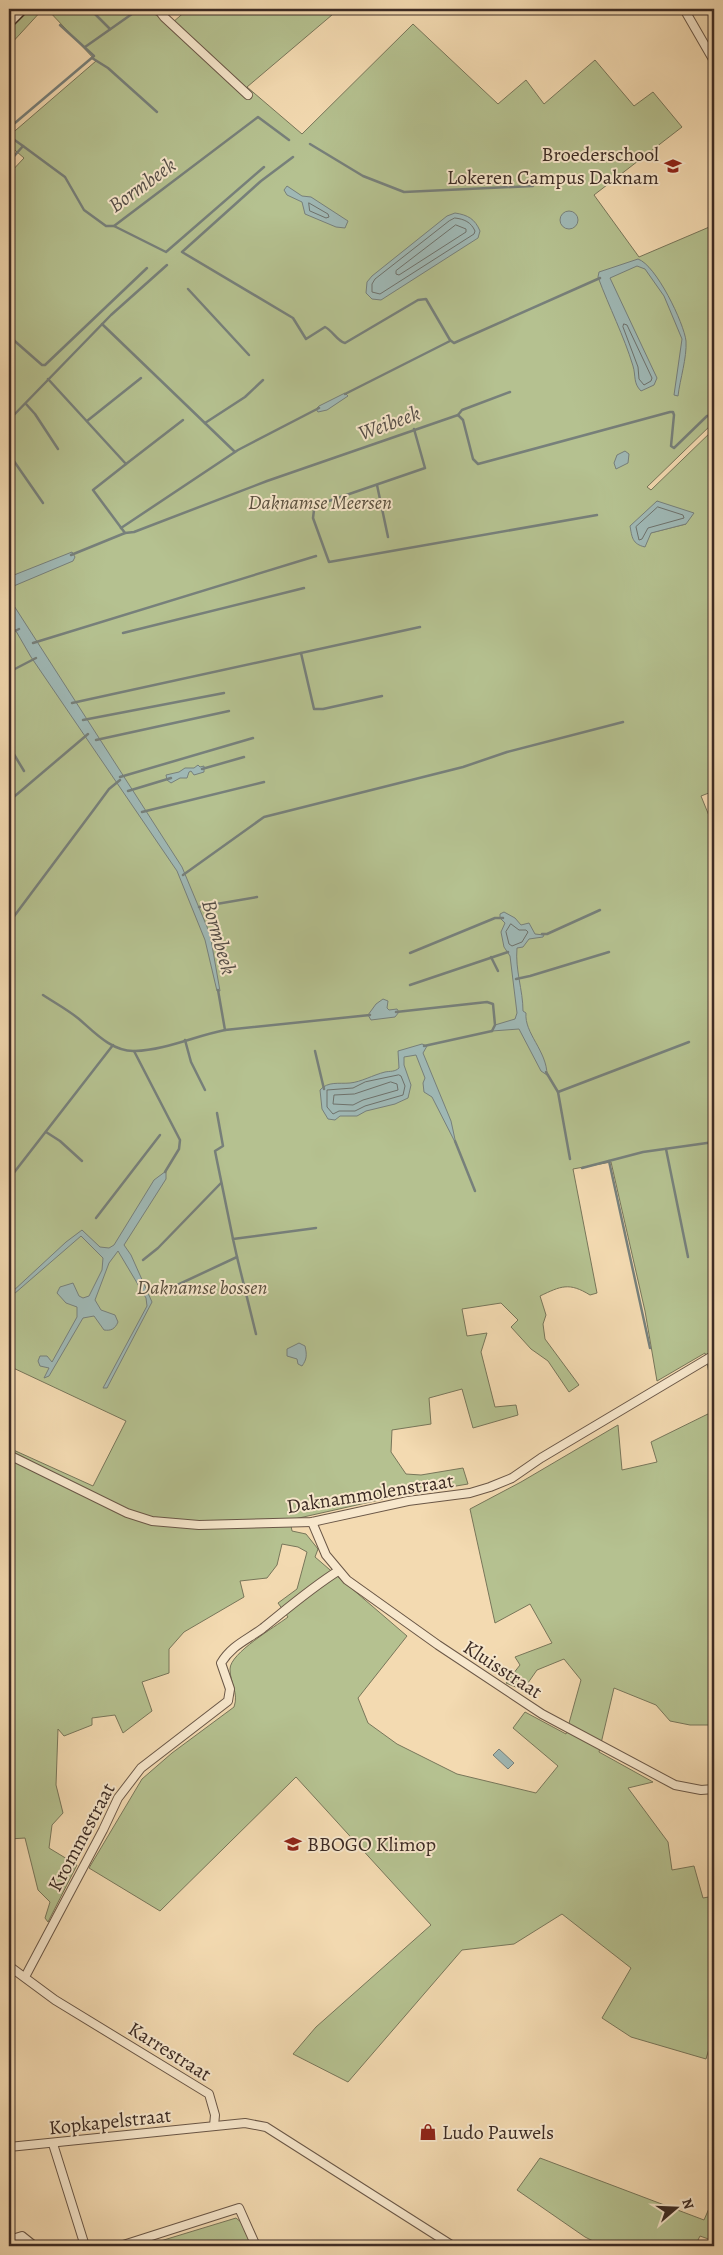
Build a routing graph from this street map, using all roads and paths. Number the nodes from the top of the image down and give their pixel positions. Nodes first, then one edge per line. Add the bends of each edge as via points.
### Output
1 (21, 9) edge
2 (158, 9) edge
3 (684, 9) edge
4 (9, 21) edge
5 (714, 61) edge
6 (248, 95) dead end
7 (714, 1355) edge
8 (9, 1455) edge
9 (312, 1522) junction
10 (338, 1571) junction
11 (714, 1789) edge
12 (9, 1966) edge
13 (25, 1977) junction
14 (214, 2126) junction
15 (53, 2144) junction
16 (9, 2147) edge
17 (9, 2240) edge
18 (32, 2244) dead end
19 (85, 2246) edge
20 (120, 2246) edge
21 (256, 2246) edge
22 (453, 2246) edge

1 - 4 street
2 - 6 street
3 - 5 street
7 - 9 street, Daknammolenstraat via 505,1481 470,1493 408,1501
8 - 9 street, Daknammolenstraat via 127,1513 152,1521 199,1525
9 - 10 street, Kluisstraat via 326,1555
10 - 11 street, Kluisstraat via 414,1629 542,1714 675,1785
10 - 13 street, Krommestraat via 229,1650 221,1663 230,1689 228,1700 141,1768 118,1798
12 - 13 street, Karrestraat
13 - 14 street, Karrestraat via 55,2000 210,2094 216,2115
14 - 15 street, Kopkapelstraat
14 - 22 street via 245,2123 266,2127
15 - 16 street, Kopkapelstraat
15 - 19 street
17 - 18 street via 22,2236
20 - 21 street via 239,2208

